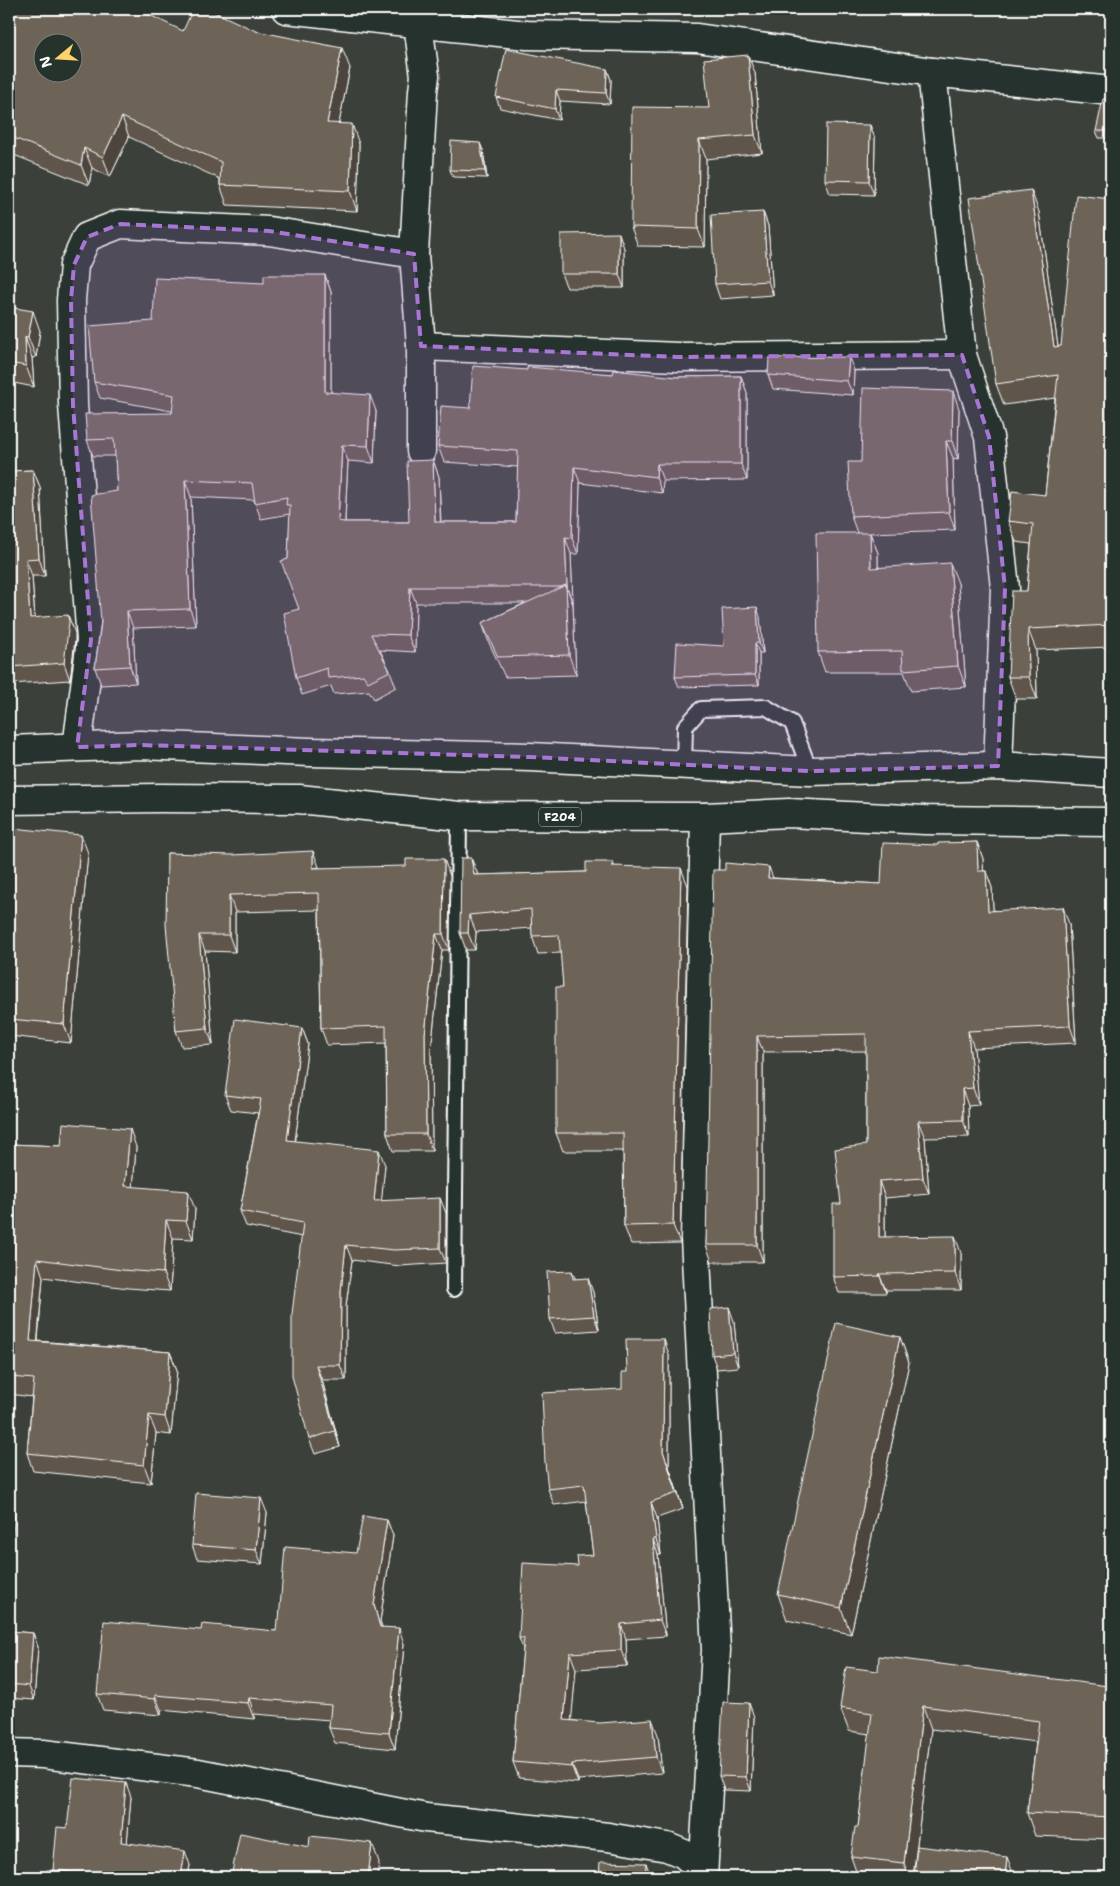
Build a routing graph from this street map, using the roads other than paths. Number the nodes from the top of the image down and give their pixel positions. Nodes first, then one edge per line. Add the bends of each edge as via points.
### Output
1 (286, 9) edge
2 (417, 16) edge
3 (932, 72) junction
4 (1111, 91) edge
5 (414, 254) junction
6 (421, 346) junction
7 (962, 355) junction
8 (421, 451) dead end
9 (77, 747) junction
10 (9, 750) edge
11 (684, 765) junction
12 (998, 766) junction
13 (810, 771) junction
14 (1111, 773) edge
15 (9, 800) edge
16 (459, 816) junction
17 (704, 817) junction
18 (1111, 822) edge
19 (454, 1289) dead end
20 (9, 1753) edge
21 (703, 1874) edge

1 - 2 street
2 - 3 street via 527,35 697,38
2 - 5 street via 425,76
3 - 4 street
3 - 7 street
5 - 6 street
5 - 9 street via 268,231 120,224 87,236 74,265 71,300 73,405 91,640
6 - 7 street via 678,357
6 - 8 street
7 - 12 street via 989,437 1005,588
9 - 10 street
9 - 11 street via 140,745
11 - 13 street
11 - 13 lane via 685,727 701,709 766,707 792,724
12 - 13 street
12 - 14 street
15 - 16 street, F204 via 299,799
16 - 17 street, F204
16 - 19 lane
17 - 18 street, F204 via 789,813 925,820
17 - 21 street via 695,1238 716,1650
20 - 21 street via 198,1773 426,1818 608,1837 684,1854

